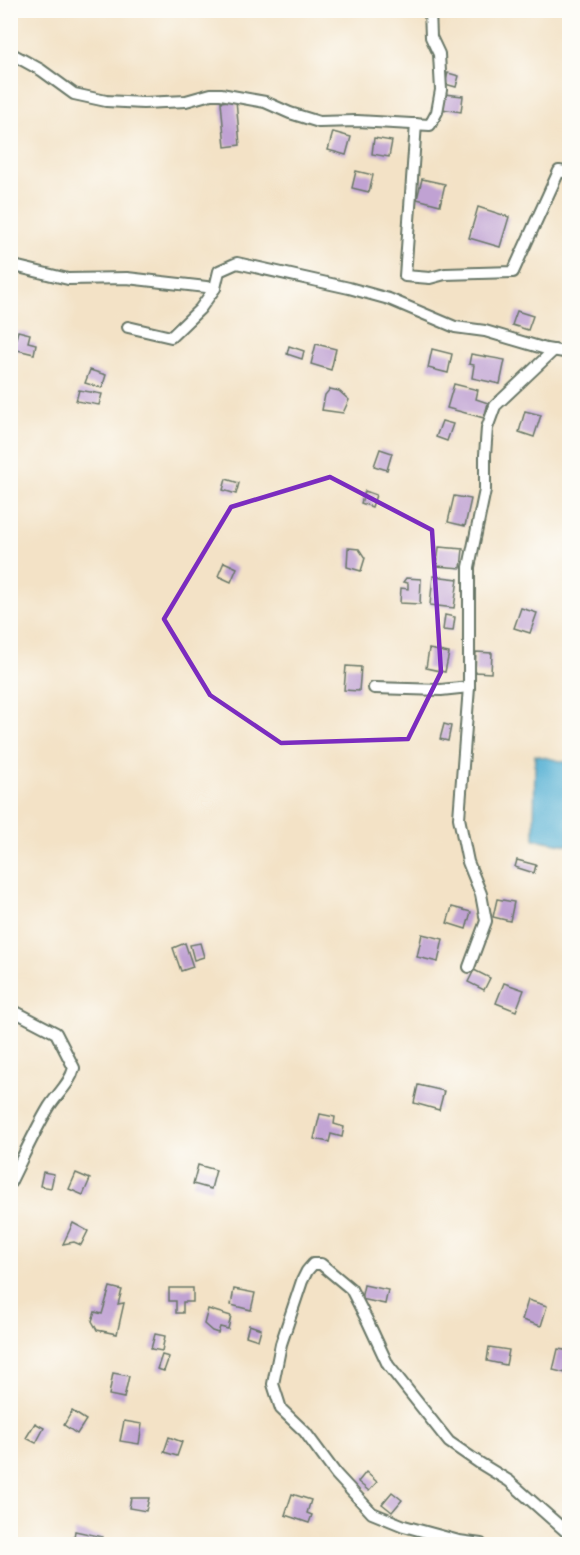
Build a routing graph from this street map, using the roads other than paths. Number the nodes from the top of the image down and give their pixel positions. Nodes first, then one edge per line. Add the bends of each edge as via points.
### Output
1 (430, 10) edge
2 (10, 53) edge
3 (416, 124) junction
4 (570, 173) edge
5 (10, 265) edge
6 (214, 288) junction
7 (128, 327) dead end
8 (554, 350) junction
9 (570, 353) edge
10 (469, 687) junction
11 (374, 688) dead end
12 (469, 967) dead end
13 (10, 1009) edge
14 (10, 1182) edge
15 (570, 1535) edge
16 (481, 1545) edge

1 - 3 street via 441,90 430,125
2 - 3 street via 41,69 74,94 106,101 186,101 221,94 265,102 319,122
3 - 4 street via 405,276 513,272 559,171
5 - 6 street via 68,279 128,278
6 - 7 street via 200,309 171,337
6 - 8 street via 219,271 237,262 389,299 455,327
8 - 9 street
8 - 10 street via 495,406 487,428 485,490 469,567
10 - 11 street
10 - 12 street via 459,818 486,921
13 - 14 street via 56,1033 74,1068
15 - 16 street via 509,1481 449,1442 388,1365 351,1290 321,1264 313,1263 302,1281 279,1354 273,1384 281,1409 372,1513 404,1526

